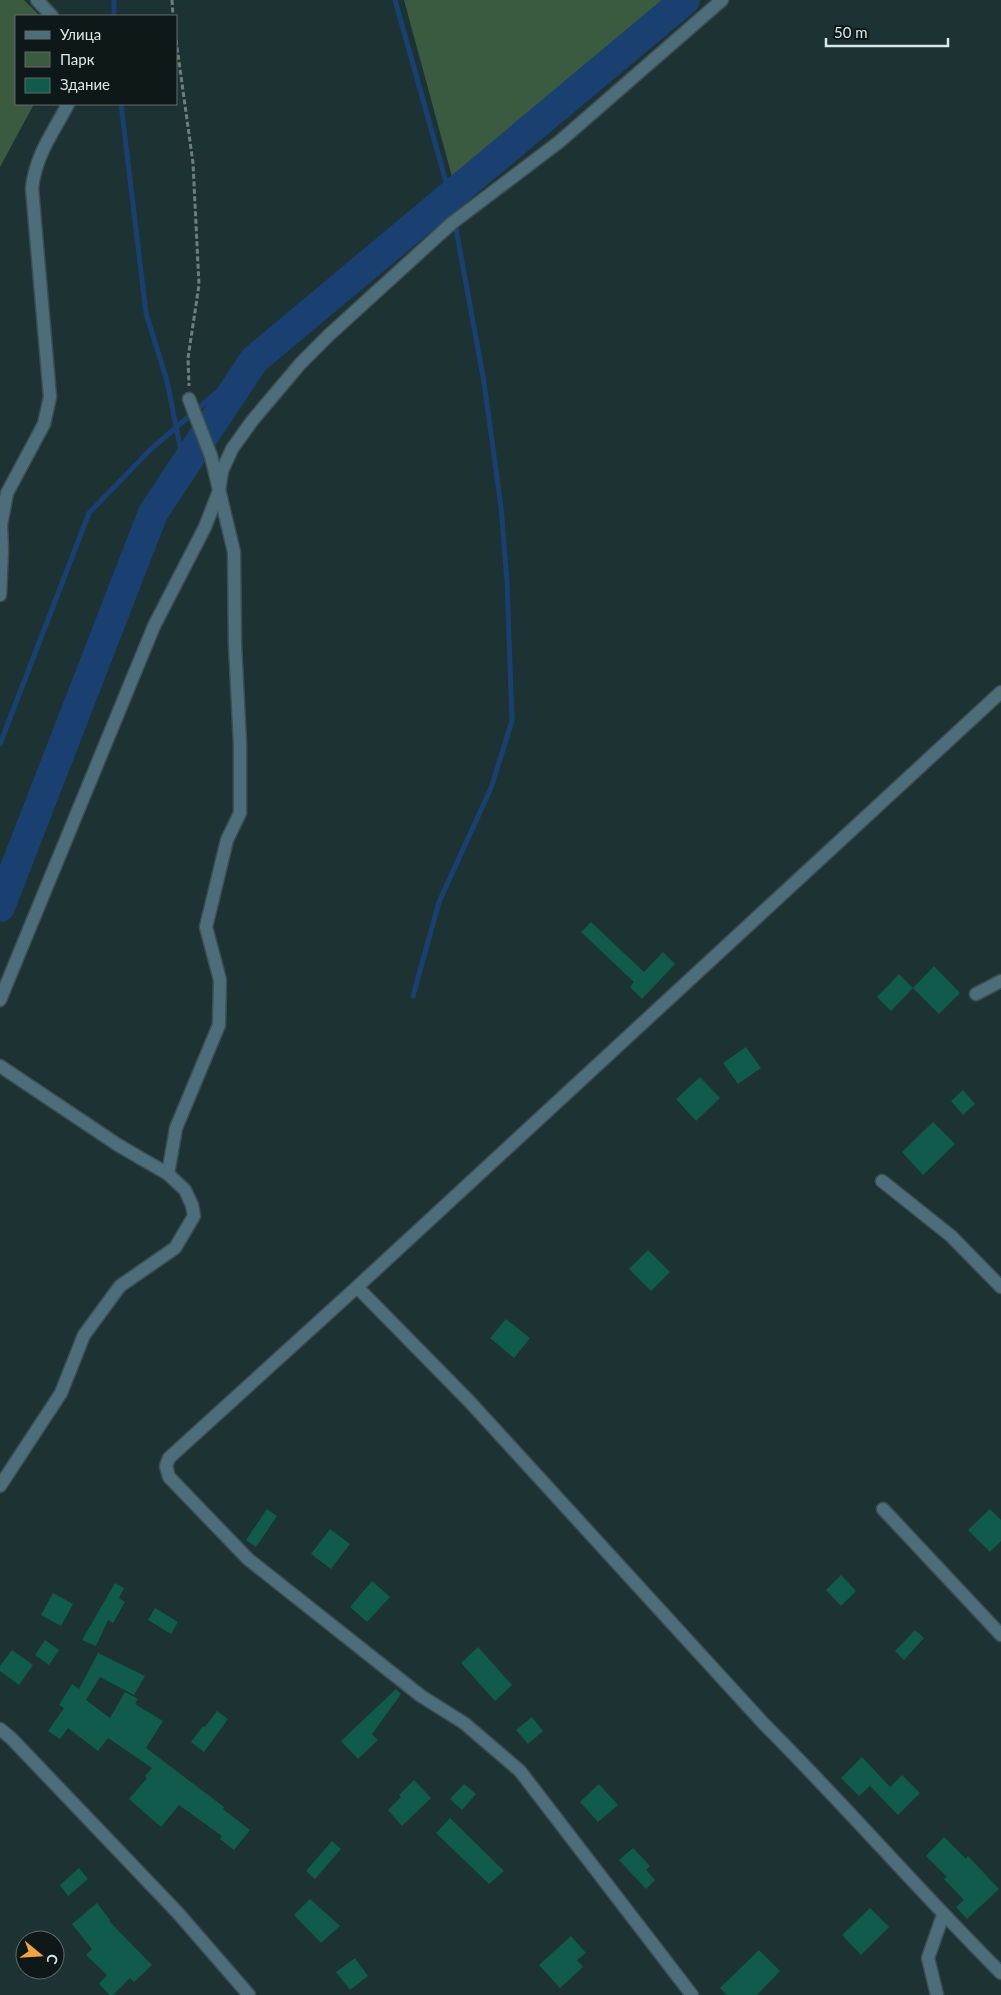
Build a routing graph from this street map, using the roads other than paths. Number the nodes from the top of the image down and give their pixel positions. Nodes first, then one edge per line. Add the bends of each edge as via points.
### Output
1 (36, 0) edge
2 (722, 0) edge
3 (51, 15) edge
4 (67, 105) edge
5 (189, 399) road end
6 (219, 491) junction
7 (0, 595) edge
8 (1001, 692) edge
9 (1001, 980) edge
10 (976, 994) dead end
11 (0, 1000) edge
12 (0, 1066) edge
13 (168, 1174) junction
14 (882, 1181) dead end
15 (357, 1287) junction
16 (1001, 1287) edge
17 (0, 1486) edge
18 (883, 1509) dead end
19 (1001, 1635) edge
20 (0, 1729) edge
21 (944, 1916) junction
22 (1001, 1973) edge
23 (249, 1995) edge
24 (692, 1995) edge
25 (937, 1995) edge

1 - 3 street
2 - 6 street via 559,142 452,223 329,335 301,363 237,442 222,471
4 - 7 street via 34,170 32,188 50,397 44,424 7,493 1,525
5 - 6 street via 211,456
6 - 11 street via 206,527 154,626
6 - 13 street via 234,552 240,813 227,840 206,927 220,980 218,1025 176,1128
8 - 15 street
9 - 10 street
12 - 13 street via 118,1145
13 - 17 street via 185,1190 194,1216 175,1248 120,1286 84,1335 61,1393
14 - 16 street via 951,1236
15 - 21 street via 469,1401
15 - 24 street via 169,1458 166,1466 168,1477 248,1559 421,1696 464,1723 520,1771
18 - 19 street
20 - 23 street via 178,1913
21 - 22 street
21 - 25 street via 928,1958

